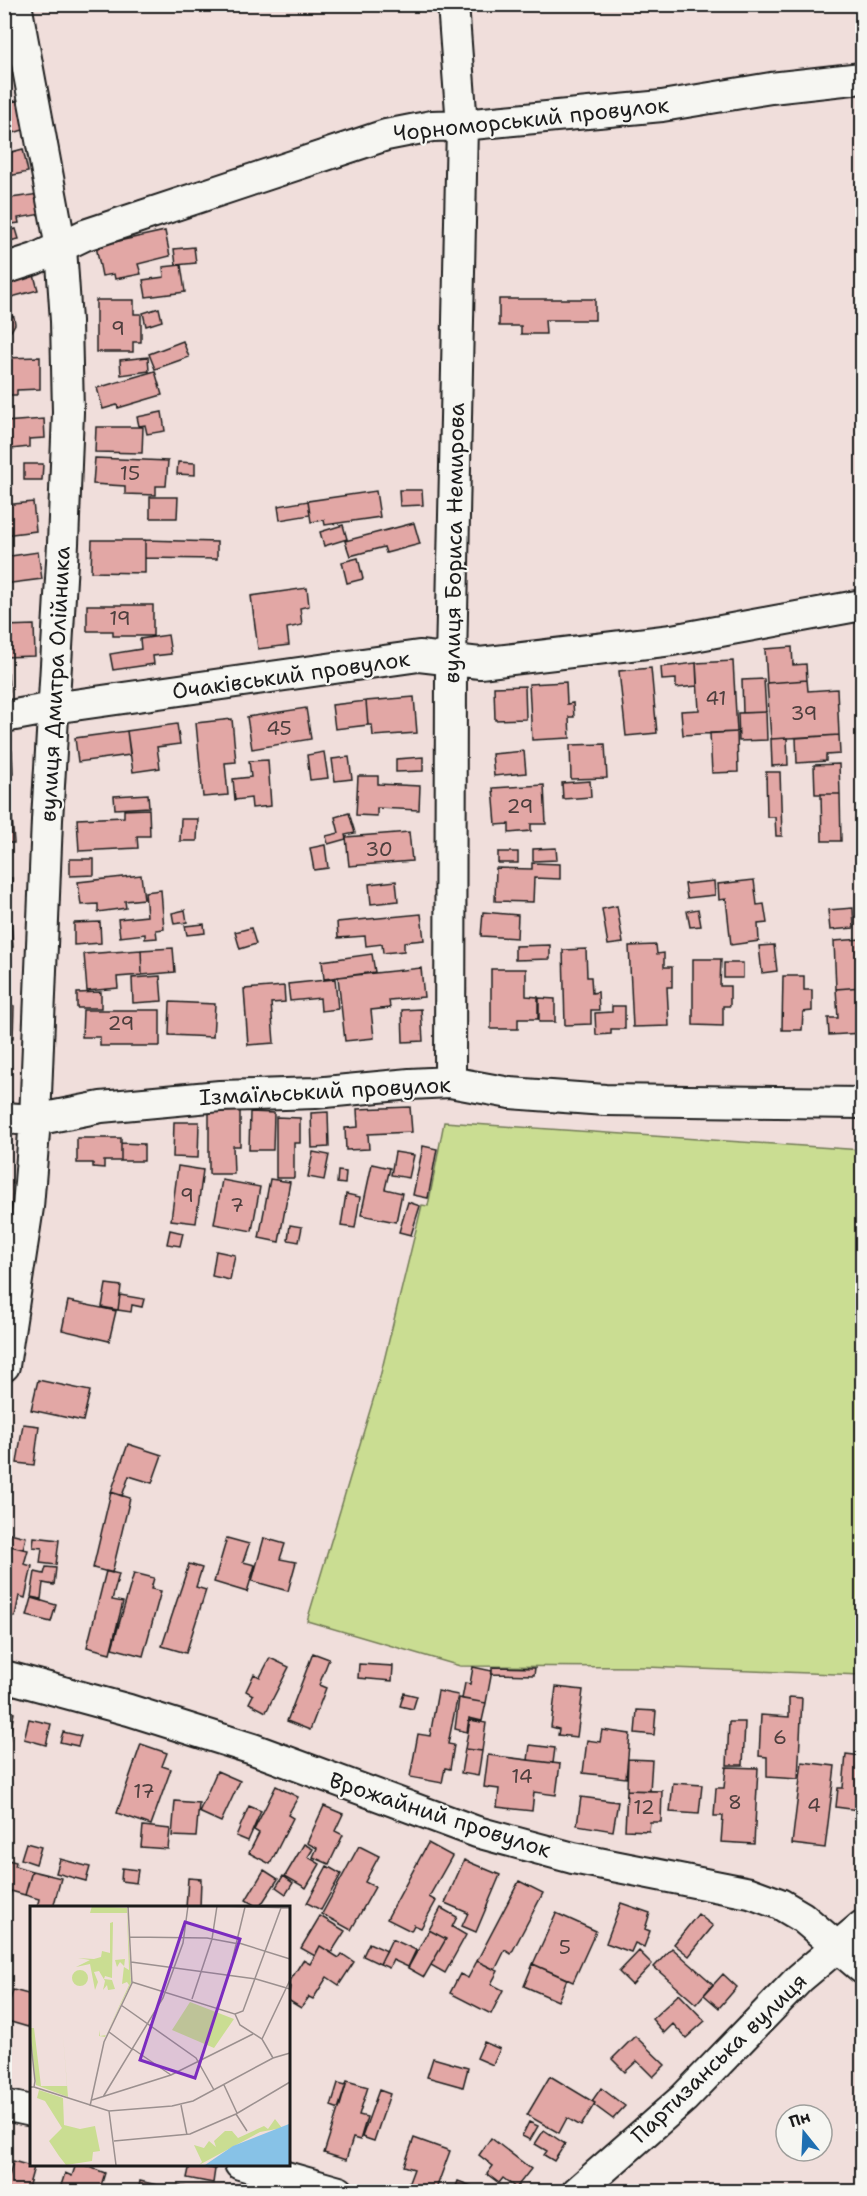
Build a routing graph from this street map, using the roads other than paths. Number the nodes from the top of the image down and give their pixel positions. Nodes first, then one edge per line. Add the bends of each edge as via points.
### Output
1 (16, 4) edge
2 (453, 4) edge
3 (862, 78) edge
4 (462, 125) junction
5 (61, 248) junction
6 (4, 269) edge
7 (862, 605) edge
8 (451, 662) junction
9 (53, 708) junction
10 (4, 717) edge
11 (450, 1082) junction
12 (862, 1102) edge
13 (4, 1118) edge
14 (35, 1120) junction
15 (4, 1366) edge
16 (4, 1676) edge
17 (862, 1926) edge
18 (838, 1945) junction
19 (862, 1968) edge
20 (4, 2105) edge
21 (30, 2111) edge
22 (247, 2166) edge
23 (339, 2192) edge
24 (577, 2192) edge

1 - 5 street, вулиця Дмитра Олійника
2 - 4 street, вулиця Бориса Немирова
3 - 4 street, Чорноморський провулок via 662,106
4 - 5 street, Чорноморський провулок via 386,135 85,235
4 - 8 street, вулиця Бориса Немирова
5 - 6 street, Чорноморський провулок
5 - 9 street, вулиця Дмитра Олійника via 68,412
7 - 8 street, Очаківський провулок via 672,640 480,663
8 - 9 street, Очаківський провулок via 419,656
8 - 11 street, вулиця Бориса Немирова
9 - 10 street, Очаківський провулок
9 - 14 street, вулиця Дмитра Олійника
11 - 12 street, Ізмаїльський провулок via 510,1093 605,1100
11 - 14 street, Ізмаїльський провулок via 220,1096 101,1107
13 - 14 street, Ізмаїльський провулок
14 - 15 street, вулиця Дмитра Олійника via 28,1207
16 - 18 street, Врожайний провулок via 253,1749 477,1832 573,1858 750,1893 780,1904
17 - 18 street, Партизанська вулиця
18 - 19 street, Врожайний провулок
18 - 24 street, Партизанська вулиця via 800,1978 684,2098
20 - 21 street
22 - 23 street

